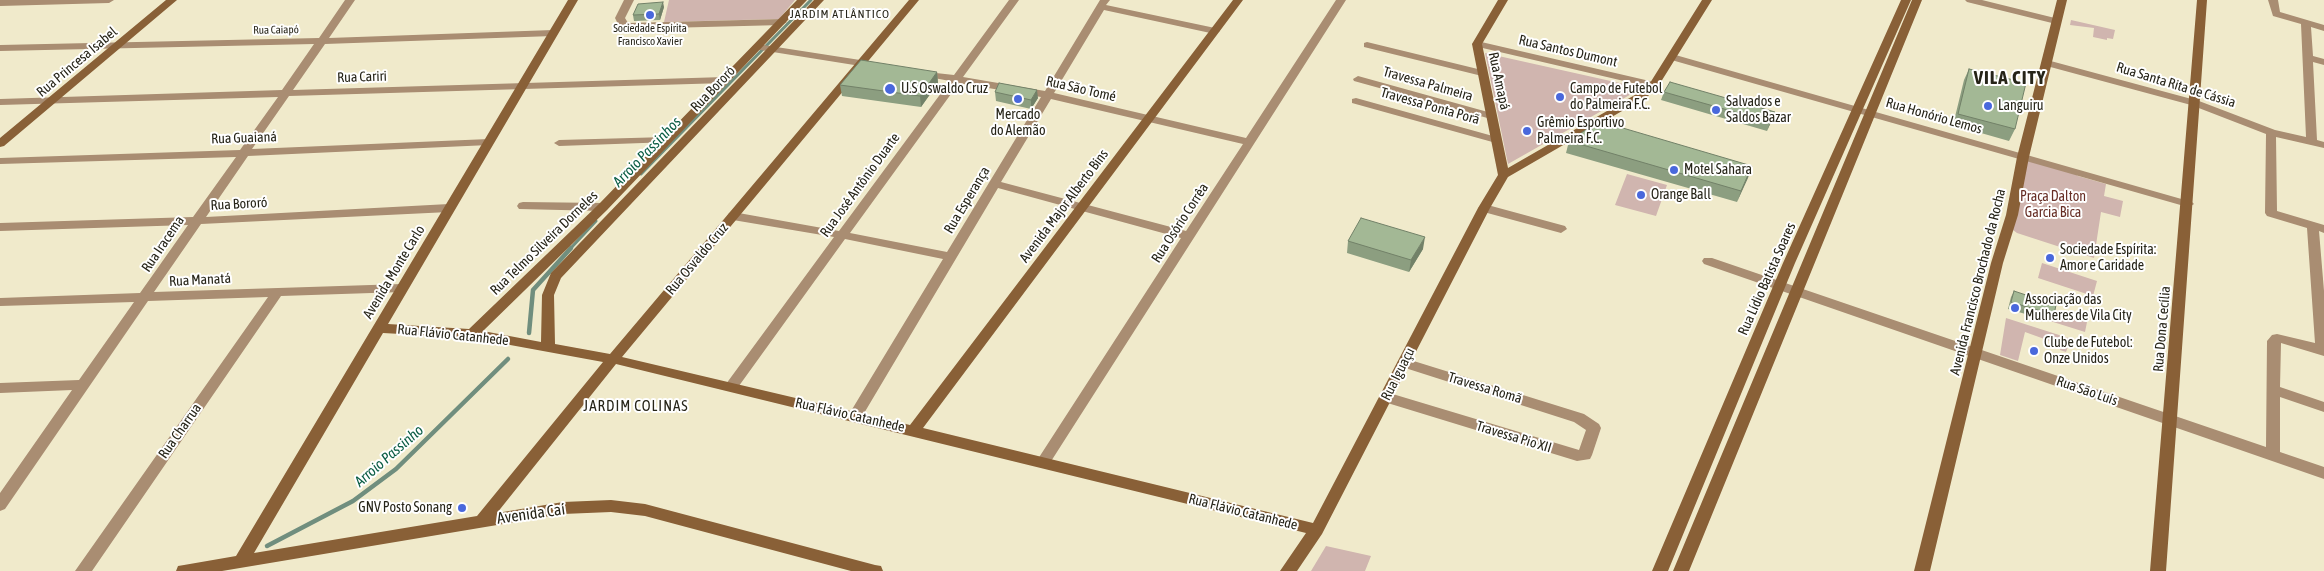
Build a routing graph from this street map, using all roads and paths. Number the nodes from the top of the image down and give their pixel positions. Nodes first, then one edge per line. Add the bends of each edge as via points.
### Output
1 (109, 0) edge
2 (172, 0) edge
3 (350, 0) edge
4 (573, 0) edge
5 (629, 0) edge
6 (802, 0) edge
7 (819, 0) edge
8 (914, 0) edge
9 (1014, 0) edge
10 (1238, 0) edge
11 (1341, 0) edge
12 (1503, 0) edge
13 (1707, 0) edge
14 (1906, 0) edge
15 (1917, 0) edge
16 (1970, 0) edge
17 (2062, 0) edge
18 (2202, 0) edge
19 (2273, 0) edge
20 (0, 3) edge
21 (1103, 3) edge
22 (2056, 21) junction
23 (782, 22) junction
24 (2306, 24) junction
25 (2324, 28) edge
26 (1215, 31) junction
27 (553, 33) junction
28 (320, 41) junction
29 (1477, 44) junction
30 (119, 45) junction
31 (1367, 45) dead end
32 (0, 48) edge
33 (764, 48) junction
34 (1890, 50) junction
35 (1672, 57) junction
36 (2309, 58) junction
37 (2324, 62) edge
38 (2047, 63) junction
39 (861, 64) junction
40 (880, 66) edge
41 (909, 71) edge
42 (1482, 73) junction
43 (956, 78) junction
44 (1358, 78) dead end
45 (1879, 78) junction
46 (725, 80) junction
47 (522, 85) junction
48 (1654, 85) junction
49 (285, 93) junction
50 (1048, 95) junction
51 (52, 101) junction
52 (1356, 101) dead end
53 (0, 102) edge
54 (2195, 103) junction
55 (1858, 110) junction
56 (1871, 114) junction
57 (1491, 116) junction
58 (1148, 119) junction
59 (2271, 132) junction
60 (667, 140) junction
61 (1496, 140) junction
62 (489, 142) junction
63 (1250, 142) junction
64 (2312, 142) junction
65 (559, 143) dead end
66 (0, 144) edge
67 (2324, 145) edge
68 (244, 153) junction
69 (2023, 157) junction
70 (0, 161) edge
71 (1504, 175) junction
72 (994, 184) junction
73 (2188, 204) junction
74 (523, 206) dead end
75 (603, 207) junction
76 (1082, 207) junction
77 (449, 208) junction
78 (1484, 208) junction
79 (733, 216) junction
80 (1809, 220) junction
81 (197, 221) junction
82 (1823, 224) junction
83 (0, 227) edge
84 (2319, 228) edge
85 (1561, 229) dead end
86 (842, 235) junction
87 (1189, 236) junction
88 (950, 257) junction
89 (1708, 260) dead end
90 (1780, 285) junction
91 (402, 288) junction
92 (278, 292) junction
93 (1798, 292) junction
94 (145, 298) junction
95 (0, 302) edge
96 (378, 328) junction
97 (472, 334) junction
98 (1757, 339) junction
99 (1775, 345) junction
100 (548, 347) junction
101 (2323, 351) edge
102 (1976, 353) junction
103 (613, 359) junction
104 (1404, 363) junction
105 (1745, 367) junction
106 (1762, 374) junction
107 (83, 385) junction
108 (731, 387) junction
109 (0, 388) edge
110 (2274, 390) junction
111 (1386, 397) junction
112 (2324, 407) edge
113 (1567, 413) joint
114 (855, 416) junction
115 (2170, 420) junction
116 (1722, 421) junction
117 (1740, 428) junction
118 (913, 430) junction
119 (2273, 455) junction
120 (1043, 462) junction
121 (2324, 472) edge
122 (5, 491) edge
123 (0, 505) edge
124 (482, 521) junction
125 (1317, 530) junction
126 (1672, 542) junction
127 (1691, 549) junction
128 (242, 561) junction
129 (83, 571) edge
130 (184, 571) edge
131 (875, 571) edge
132 (1288, 571) edge
133 (1660, 571) edge
134 (1681, 571) edge
135 (1922, 571) edge
136 (2158, 571) edge

1 - 20 street
2 - 30 street, Rua Princesa Isabel
3 - 28 street, Rua Iracema
4 - 27 street, Avenida Monte Carlo
5 - 23 street via 620,18 627,26
6 - 23 street, Rua Telmo Silveira Dorneles
7 - 33 street, Rua Bororó
8 - 39 street, Rua Osvaldo Cruz
9 - 43 street, Rua José Antônio Duarte
10 - 26 street, Avenida Major Alberto Bins
11 - 63 street, Rua Osório Corrêa
12 - 29 street, Rua Amapá
13 - 35 street
14 - 34 street, Rua Lídio Batista Soares
15 - 34 street, Rua Lídio Batista Soares
16 - 22 street
17 - 22 street, Avenida Francisco Brochado da Rocha
18 - 54 street, Rua Dona Cecília
19 - 24 street via 2276,14
21 - 26 street
21 - 50 street, Rua Esperança
22 - 38 street, Avenida Francisco Brochado da Rocha
23 - 33 street, Rua Telmo Silveira Dorneles
24 - 25 street
24 - 36 street
26 - 58 street, Avenida Major Alberto Bins
27 - 28 street, Rua Caiapó
27 - 47 street, Avenida Monte Carlo
28 - 30 street, Rua Caiapó
28 - 49 street, Rua Iracema
29 - 42 street, Rua Amapá
29 - 48 street, Rua Santos Dumont
30 - 32 street, Rua Caiapó
30 - 51 street, Rua Princesa Isabel
31 - 42 street
33 - 39 street
33 - 46 street, Rua Telmo Silveira Dorneles
33 - 100 street, Rua Bororó via 555,276 548,295
34 - 45 street, Rua Lídio Batista Soares
35 - 48 street
35 - 55 street, Rua Honório Lemos
36 - 37 street
36 - 64 street
38 - 54 street, Rua Santa Rita de Cássia
38 - 69 street, Avenida Francisco Brochado da Rocha
39 - 40 street
39 - 79 street, Rua Osvaldo Cruz
41 - 43 street, Rua São Tomé
42 - 57 street, Rua Amapá
43 - 50 street, Rua São Tomé
43 - 86 street, Rua José Antônio Duarte
44 - 57 street, Travessa Palmeira
45 - 55 street, Rua Lídio Batista Soares
45 - 56 street, Rua Lídio Batista Soares
46 - 47 street, Rua Cariri
46 - 60 street, Rua Telmo Silveira Dorneles
47 - 49 street, Rua Cariri
47 - 62 street, Avenida Monte Carlo
48 - 71 street via 1644,94
49 - 51 street, Rua Cariri
49 - 68 street, Rua Iracema
50 - 58 street, Rua São Tomé
50 - 72 street, Rua Esperança
51 - 53 street, Rua Cariri
51 - 66 street, Rua Princesa Isabel
52 - 61 street, Travessa Ponta Porã
54 - 59 street, Rua Santa Rita de Cássia
54 - 73 street, Rua Dona Cecília
55 - 56 street, Rua Honório Lemos
55 - 80 street, Rua Lídio Batista Soares
56 - 69 street, Rua Honório Lemos
56 - 82 street, Rua Lídio Batista Soares
57 - 61 street, Rua Amapá
58 - 63 street, Rua São Tomé
58 - 76 street, Avenida Major Alberto Bins
59 - 64 street, Rua Santa Rita de Cássia
59 - 84 street via 2271,213
60 - 65 street
60 - 75 street, Rua Telmo Silveira Dorneles
61 - 71 street, Rua Amapá
62 - 68 street, Rua Guaianá
62 - 77 street, Avenida Monte Carlo
63 - 87 street, Rua Osório Corrêa
64 - 67 street, Rua Santa Rita de Cássia
68 - 70 street, Rua Guaianá
68 - 81 street, Rua Iracema
69 - 73 street, Rua Honório Lemos
69 - 102 street, Avenida Francisco Brochado da Rocha via 2012,215
71 - 78 street, Rua Iguaçu
72 - 76 street
72 - 88 street, Rua Esperança
73 - 115 street, Rua Dona Cecília
74 - 75 street
75 - 97 street, Rua Telmo Silveira Dorneles
76 - 87 street
76 - 118 street, Avenida Major Alberto Bins
77 - 81 street, Rua Bororó
77 - 91 street, Avenida Monte Carlo
78 - 85 street
78 - 104 street, Rua Iguaçu
79 - 86 street
79 - 103 street, Rua Osvaldo Cruz
80 - 82 street
80 - 90 street, Rua Lídio Batista Soares
81 - 83 street, Rua Bororó
81 - 94 street, Rua Iracema
82 - 93 street, Rua Lídio Batista Soares
84 - 101 street
86 - 88 street
86 - 108 street, Rua José Antônio Duarte
87 - 120 street, Rua Osório Corrêa
88 - 114 street, Rua Esperança
89 - 90 street, Rua São Luís
90 - 93 street, Rua São Luís
90 - 98 street, Rua Lídio Batista Soares
91 - 92 street, Rua Manatá
91 - 96 street, Avenida Monte Carlo
92 - 94 street, Rua Manatá
92 - 129 street, Rua Charrua
93 - 99 street, Rua Lídio Batista Soares
93 - 102 street, Rua São Luís
94 - 95 street, Rua Manatá
94 - 107 street, Rua Iracema
96 - 97 street, Rua Flávio Catanhede
96 - 128 street, Avenida Monte Carlo
97 - 100 street, Rua Flávio Catanhede
98 - 99 street
98 - 105 street, Rua Lídio Batista Soares
99 - 106 street, Rua Lídio Batista Soares
100 - 103 street, Rua Flávio Catanhede
101 - 110 street via 2277,338 2274,341
102 - 115 street, Rua São Luís
102 - 135 street, Avenida Francisco Brochado da Rocha
103 - 108 street, Rua Flávio Catanhede
103 - 124 street, Rua Osvaldo Cruz
104 - 111 street, Rua Iguaçu
104 - 113 street, Travessa Romã
105 - 106 street
105 - 116 street, Rua Lídio Batista Soares
106 - 117 street, Rua Lídio Batista Soares
107 - 109 street
107 - 122 street, Rua Iracema
108 - 114 street, Rua Flávio Catanhede
110 - 112 street
110 - 119 street
111 - 113 street, Travessa Pio XII via 1585,455 1594,428
111 - 125 street, Rua Iguaçu
114 - 118 street, Rua Flávio Catanhede
115 - 119 street, Rua São Luís
115 - 136 street, Rua Dona Cecília
116 - 117 street
116 - 126 street, Rua Lídio Batista Soares
117 - 127 street, Rua Lídio Batista Soares
118 - 120 street, Rua Flávio Catanhede
119 - 121 street, Rua São Luís
120 - 125 street, Rua Flávio Catanhede
122 - 123 street, Rua Iracema
124 - 128 street, Avenida Caí
124 - 131 street, Avenida Caí via 563,508 611,506 645,510
125 - 132 street, Rua Iguaçu
126 - 127 street
126 - 133 street, Rua Lídio Batista Soares
127 - 134 street, Rua Lídio Batista Soares
128 - 130 street, Avenida Caí

